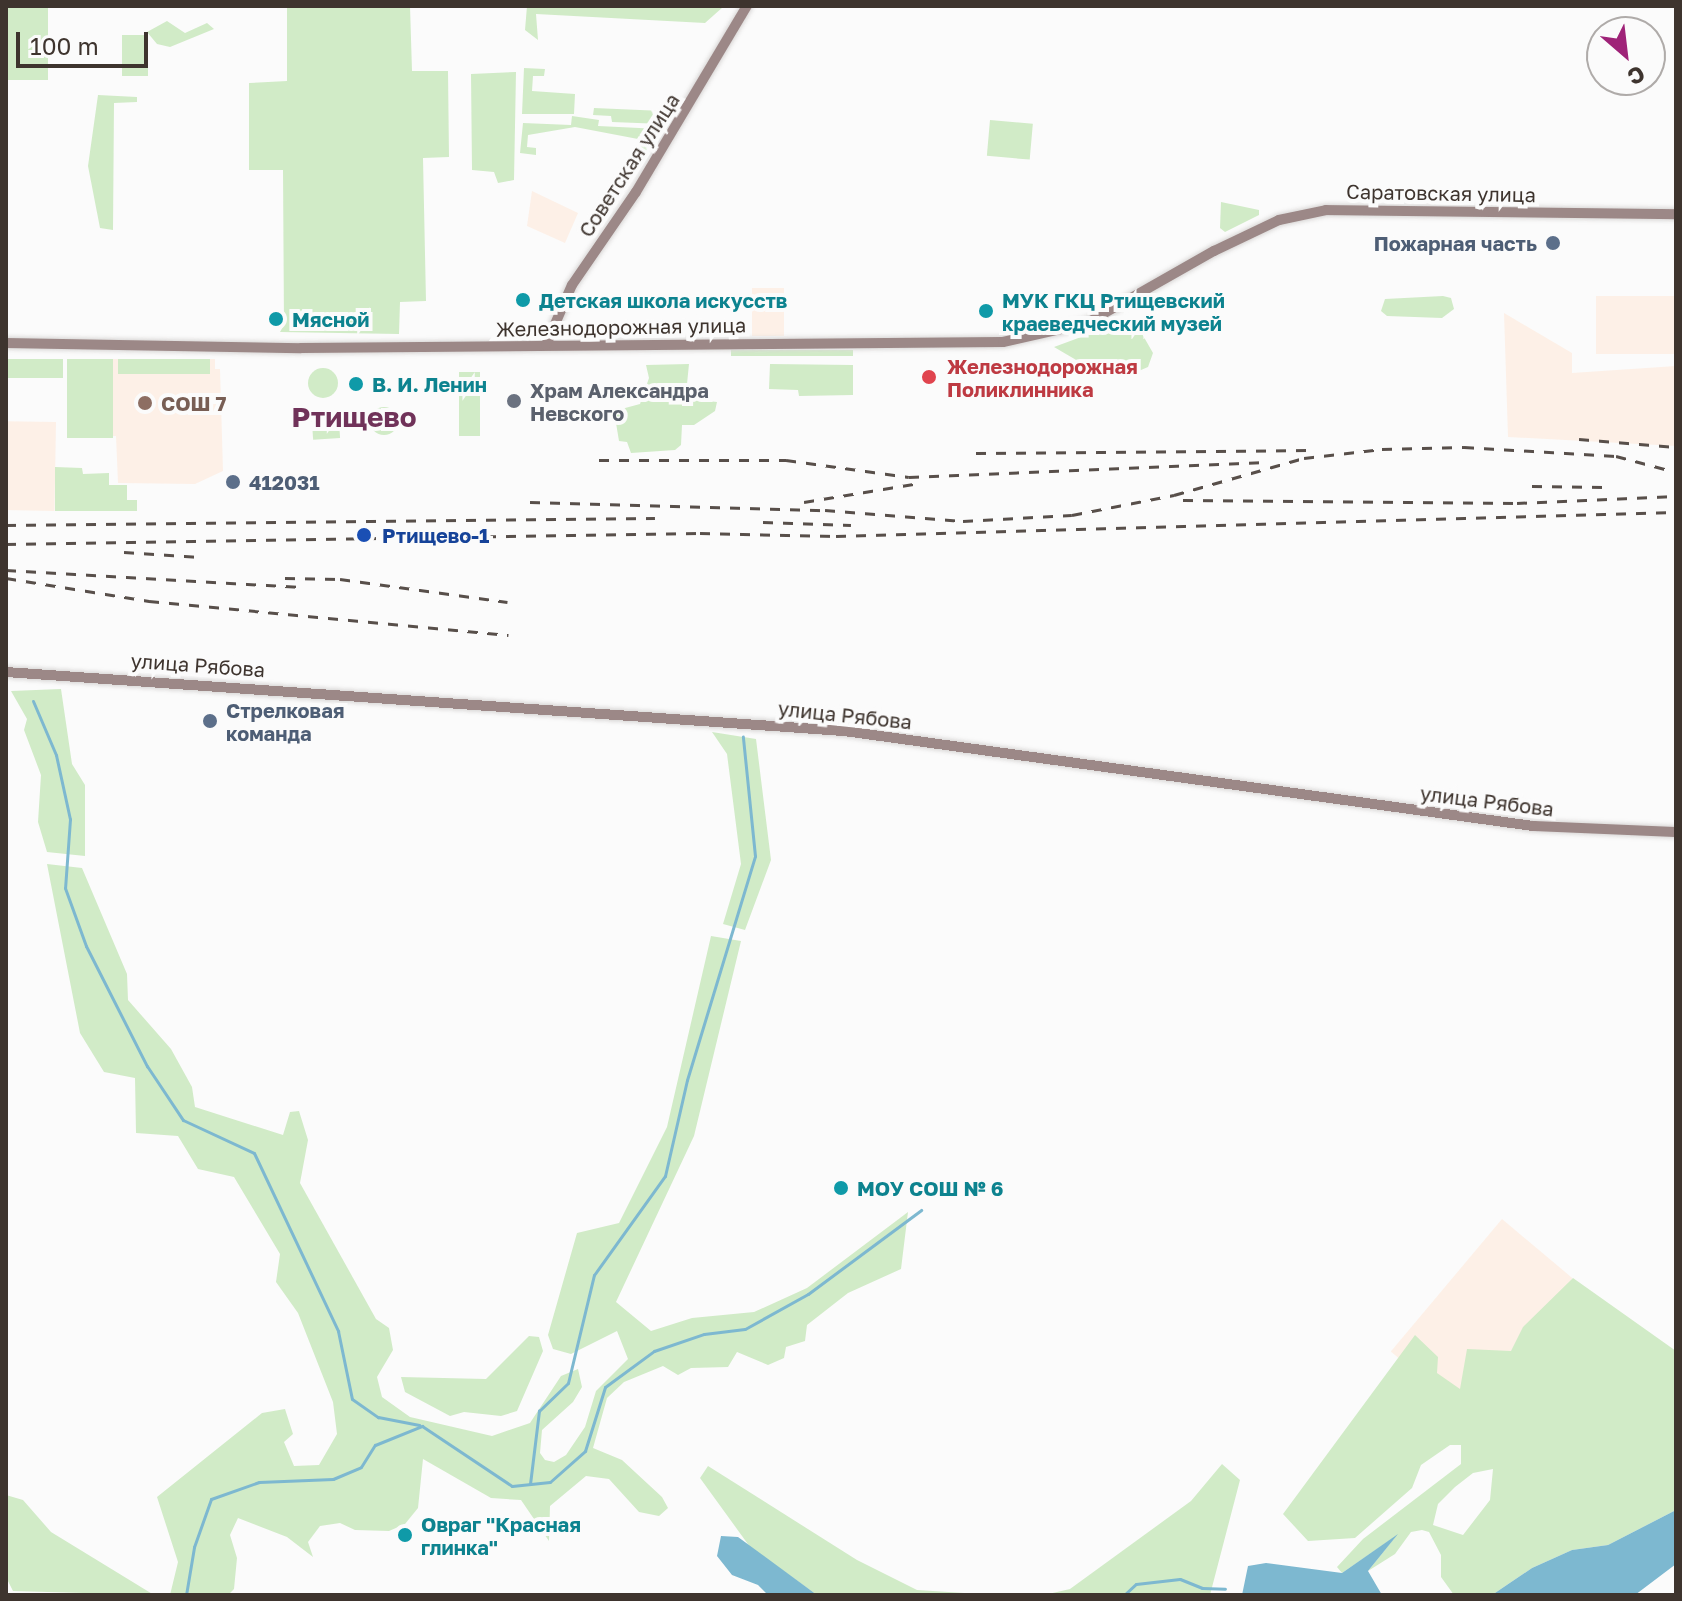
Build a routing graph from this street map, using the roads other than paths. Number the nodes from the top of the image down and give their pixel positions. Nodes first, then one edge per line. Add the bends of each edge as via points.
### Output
1 (747, 6) edge
2 (1676, 214) edge
3 (1214, 251) joint
4 (6, 343) edge
5 (546, 345) junction
6 (6, 672) edge
7 (1676, 832) edge

1 - 5 street, Советская улица via 636,192 572,285
2 - 3 street, Саратовская улица via 1326,210 1279,220
3 - 5 street, Железнодорожная улица via 1087,323 1003,342
4 - 5 street, Железнодорожная улица
6 - 7 street, улица Рябова via 844,731 1533,826

